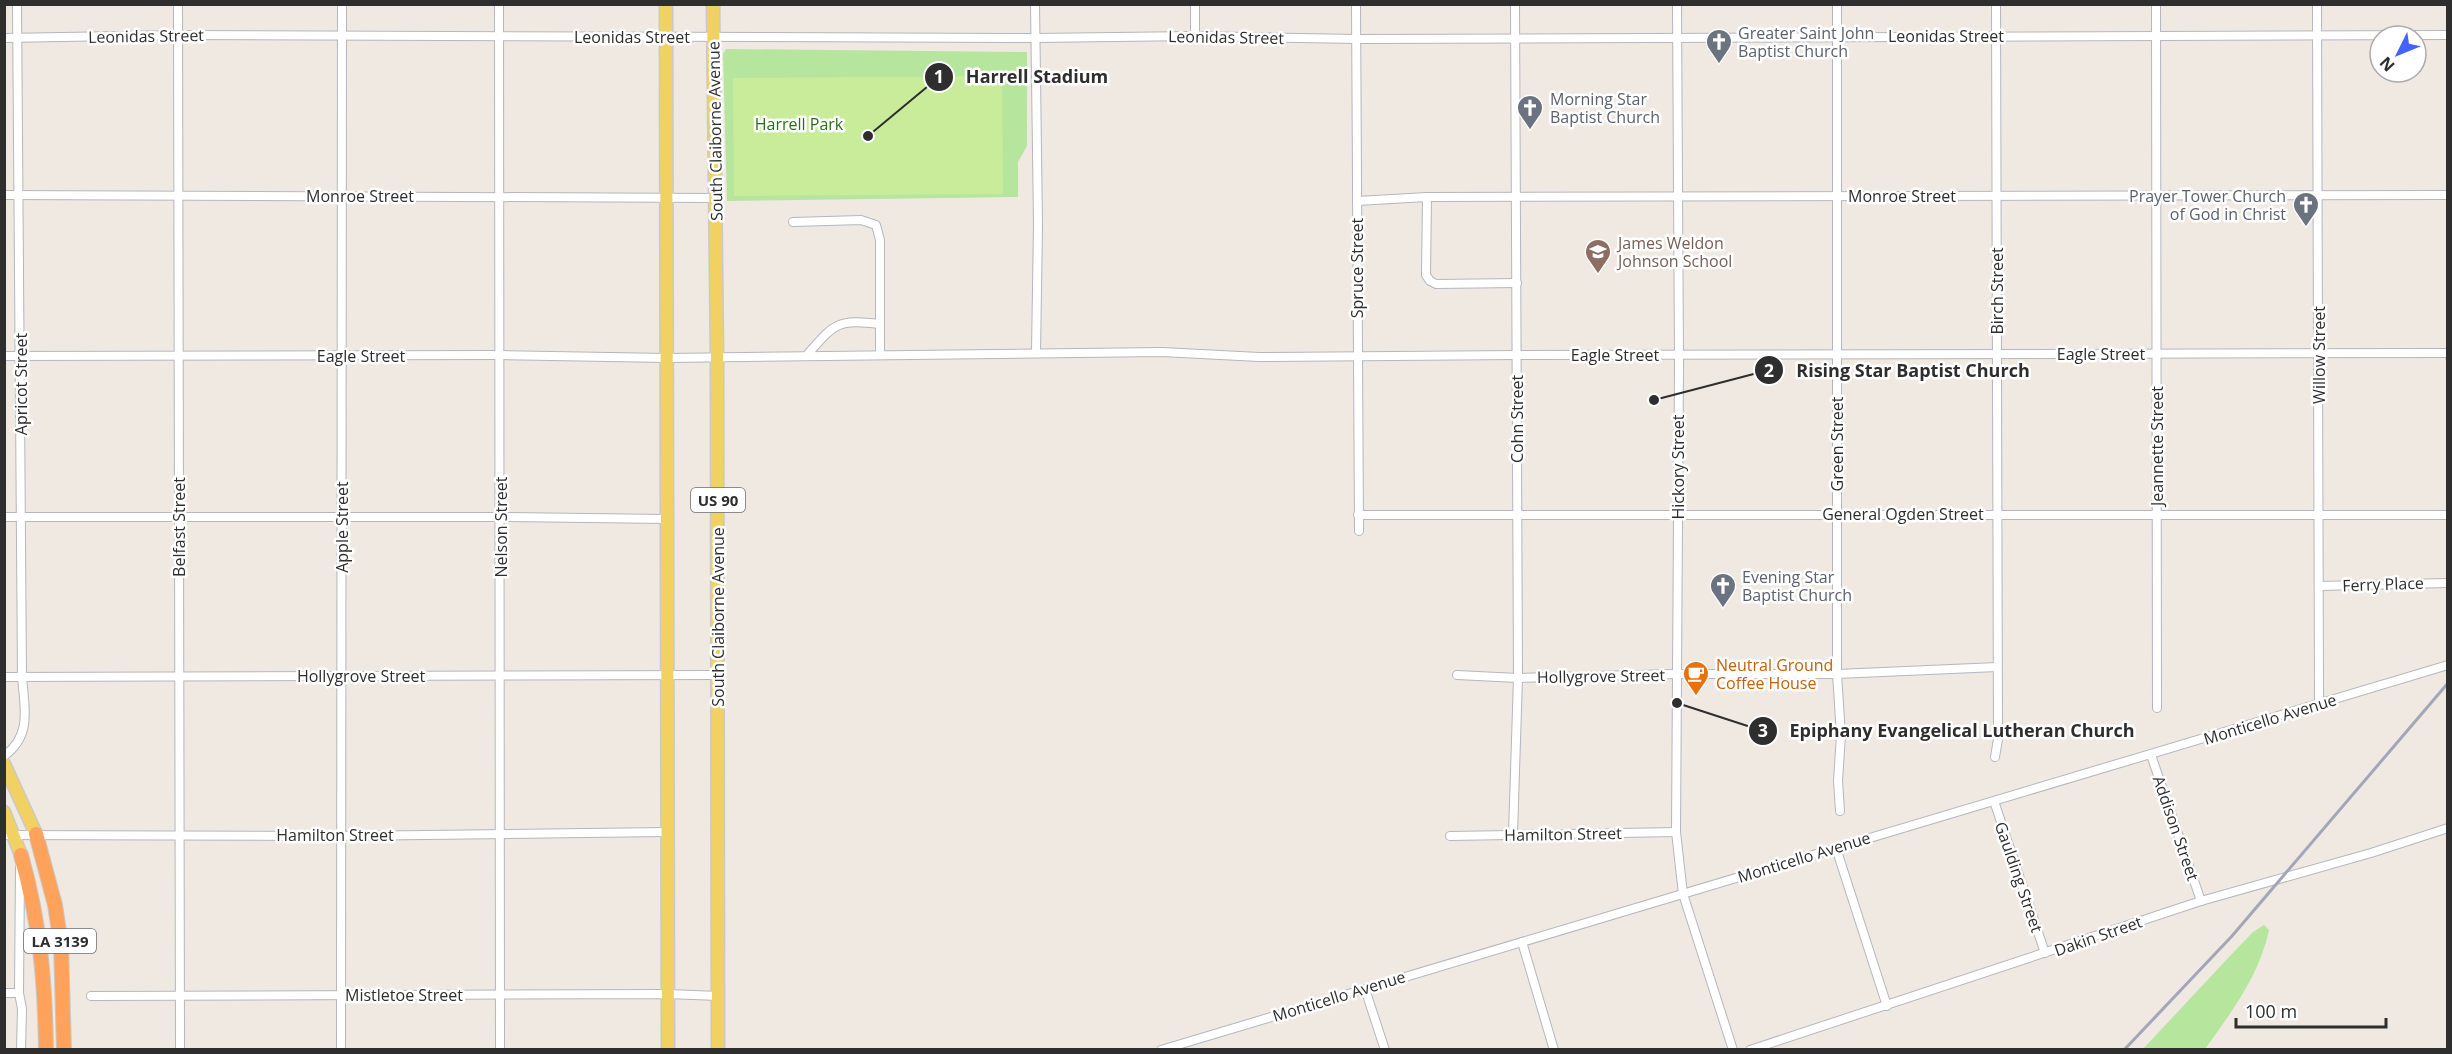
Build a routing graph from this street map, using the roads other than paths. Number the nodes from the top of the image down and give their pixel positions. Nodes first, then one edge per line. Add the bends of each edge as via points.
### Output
1 (17, 4) edge
2 (178, 4) edge
3 (342, 4) edge
4 (499, 4) edge
5 (666, 4) edge
6 (713, 4) edge
7 (1035, 4) edge
8 (1195, 4) edge
9 (1356, 4) edge
10 (1515, 4) edge
11 (1677, 4) edge
12 (1837, 4) edge
13 (1996, 4) edge
14 (2156, 4) edge
15 (2317, 4) edge
16 (178, 35) junction
17 (342, 35) junction
18 (2156, 35) junction
19 (2318, 35) junction
20 (2448, 35) edge
21 (666, 36) junction
22 (1195, 36) junction
23 (1677, 36) junction
24 (1837, 36) junction
25 (1996, 36) junction
26 (500, 37) junction
27 (713, 37) junction
28 (1515, 37) junction
29 (4, 38) edge
30 (17, 38) junction
31 (1035, 38) junction
32 (1356, 39) junction
33 (179, 194) junction
34 (4, 195) edge
35 (20, 195) junction
36 (2157, 195) junction
37 (2318, 195) junction
38 (2448, 195) edge
39 (1515, 196) junction
40 (1678, 196) junction
41 (1837, 196) junction
42 (1997, 196) junction
43 (340, 197) junction
44 (499, 197) junction
45 (667, 197) junction
46 (1427, 197) junction
47 (716, 198) junction
48 (1357, 201) junction
49 (793, 222) dead end
50 (1517, 283) junction
51 (880, 324) junction
52 (1036, 352) junction
53 (2448, 353) edge
54 (880, 354) junction
55 (1517, 354) junction
56 (1837, 354) junction
57 (1997, 354) junction
58 (2157, 354) junction
59 (2319, 354) junction
60 (500, 355) junction
61 (807, 355) junction
62 (1679, 355) junction
63 (4, 356) edge
64 (21, 356) junction
65 (179, 357) junction
66 (342, 357) junction
67 (717, 357) junction
68 (1358, 357) junction
69 (667, 358) junction
70 (1518, 514) junction
71 (1678, 514) junction
72 (1837, 514) junction
73 (1997, 514) junction
74 (2157, 514) junction
75 (1359, 515) junction
76 (2319, 515) junction
77 (2448, 515) edge
78 (179, 516) junction
79 (342, 516) junction
80 (4, 517) edge
81 (21, 517) junction
82 (501, 517) junction
83 (667, 519) junction
84 (1359, 531) dead end
85 (2448, 583) edge
86 (2319, 586) junction
87 (2448, 664) edge
88 (1997, 667) junction
89 (1677, 674) junction
90 (1837, 674) junction
91 (22, 675) junction
92 (667, 675) junction
93 (718, 675) junction
94 (1457, 675) dead end
95 (4, 676) edge
96 (179, 676) junction
97 (342, 676) junction
98 (501, 676) junction
99 (1518, 678) junction
100 (2319, 705) junction
101 (2157, 708) dead end
102 (2151, 755) junction
103 (4, 756) edge
104 (1995, 757) dead end
105 (4, 764) edge
106 (1994, 801) junction
107 (1840, 811) dead end
108 (4, 812) edge
109 (2448, 828) edge
110 (666, 832) junction
111 (1676, 832) junction
112 (36, 834) junction
113 (501, 834) junction
114 (1513, 834) junction
115 (9, 835) edge
116 (180, 836) junction
117 (342, 836) junction
118 (1450, 836) dead end
119 (1836, 848) junction
120 (21, 855) junction
121 (1683, 894) junction
122 (2201, 901) junction
123 (1522, 942) junction
124 (2045, 953) junction
125 (1365, 988) junction
126 (4, 993) edge
127 (19, 993) junction
128 (180, 994) junction
129 (668, 994) junction
130 (501, 995) junction
131 (91, 996) dead end
132 (342, 996) junction
133 (718, 996) junction
134 (1887, 1006) junction
135 (21, 1050) edge
136 (46, 1050) edge
137 (64, 1050) edge
138 (180, 1050) edge
139 (341, 1050) edge
140 (500, 1050) edge
141 (668, 1050) edge
142 (718, 1050) edge
143 (1161, 1050) edge
144 (1385, 1050) edge
145 (1554, 1050) edge
146 (1733, 1050) edge
147 (1750, 1050) edge

1 - 30 street, Apricot Street
2 - 16 street, Belfast Street
3 - 17 street, Apple Street
4 - 26 street, Nelson Street
5 - 21 main road, US 90
6 - 27 main road, South Claiborne Avenue / US 90
7 - 31 street
8 - 22 street
9 - 32 street, Spruce Street
10 - 28 street, Cohn Street
11 - 23 street, Hickory Street
12 - 24 street, Green Street
13 - 25 street, Birch Street
14 - 18 street, Jeannette Street
15 - 19 street, Willow Street
16 - 17 street, Leonidas Street
16 - 30 street, Leonidas Street
16 - 33 street, Belfast Street
17 - 26 street, Leonidas Street
17 - 43 street, Apple Street
18 - 19 street, Leonidas Street
18 - 25 street, Leonidas Street
18 - 36 street, Jeannette Street
19 - 20 street, Leonidas Street
19 - 37 street, Willow Street
21 - 26 street, Leonidas Street
21 - 27 street, Leonidas Street
21 - 45 main road, US 90
22 - 31 street, Leonidas Street
22 - 32 street, Leonidas Street
23 - 24 street, Leonidas Street
23 - 28 street, Leonidas Street
23 - 40 street, Hickory Street
24 - 25 street, Leonidas Street
24 - 41 street, Green Street
25 - 42 street, Birch Street
26 - 44 street, Nelson Street
27 - 31 street, Leonidas Street
27 - 47 main road, South Claiborne Avenue / US 90
28 - 32 street, Leonidas Street
28 - 39 street, Cohn Street
29 - 30 street, Leonidas Street
30 - 35 street, Apricot Street
31 - 52 street
32 - 48 street, Spruce Street
33 - 35 street, Monroe Street
33 - 43 street, Monroe Street
33 - 65 street, Belfast Street
34 - 35 street, Monroe Street
35 - 64 street, Apricot Street
36 - 37 street, Monroe Street
36 - 42 street, Monroe Street
36 - 58 street, Jeannette Street
37 - 38 street, Monroe Street
37 - 59 street, Willow Street
39 - 40 street, Monroe Street
39 - 46 street, Monroe Street
39 - 50 street, Cohn Street
40 - 41 street, Monroe Street
40 - 62 street, Hickory Street
41 - 42 street, Monroe Street
41 - 56 street, Green Street
42 - 57 street, Birch Street
43 - 44 street, Monroe Street
43 - 66 street, Apple Street
44 - 45 street, Monroe Street
44 - 60 street, Nelson Street
45 - 47 street, Monroe Street
45 - 69 main road, US 90
46 - 48 street, Monroe Street
46 - 50 street via 1426,275 1430,281
47 - 67 main road, South Claiborne Avenue / US 90
48 - 68 street, Spruce Street
49 - 51 street via 861,220 876,225 880,233
50 - 55 street, Cohn Street
51 - 54 street
51 - 61 street via 841,323
52 - 54 street, Eagle Street
52 - 68 street, Eagle Street
53 - 59 street, Eagle Street
54 - 61 street, Eagle Street
55 - 62 street, Eagle Street
55 - 68 street, Eagle Street
55 - 70 street, Cohn Street
56 - 57 street, Eagle Street
56 - 62 street, Eagle Street
56 - 72 street, Green Street
57 - 58 street, Eagle Street
57 - 73 street, Birch Street
58 - 59 street, Eagle Street
58 - 74 street, Jeannette Street
59 - 76 street, Willow Street
60 - 66 street, Eagle Street
60 - 69 street, Eagle Street
60 - 82 street, Nelson Street
61 - 67 street, Eagle Street
62 - 71 street, Hickory Street
63 - 64 street, Eagle Street
64 - 65 street, Eagle Street
64 - 81 street, Apricot Street
65 - 66 street, Eagle Street
65 - 78 street, Belfast Street
66 - 79 street, Apple Street
67 - 69 street, Eagle Street
67 - 93 main road, South Claiborne Avenue / US 90
68 - 75 street, Spruce Street
69 - 83 main road, US 90
70 - 71 street, General Ogden Street
70 - 75 street, General Ogden Street
70 - 99 street, Cohn Street
71 - 72 street, General Ogden Street
71 - 89 street, Hickory Street
72 - 73 street, General Ogden Street
72 - 90 street, Green Street
73 - 74 street, General Ogden Street
73 - 88 street, Birch Street
74 - 76 street, General Ogden Street
74 - 101 street, Jeannette Street
75 - 84 street, Spruce Street
76 - 77 street, General Ogden Street
76 - 86 street, Willow Street
78 - 79 street
78 - 81 street
78 - 96 street, Belfast Street
79 - 82 street
79 - 97 street, Apple Street
80 - 81 street
81 - 91 street, Apricot Street
82 - 83 street
82 - 98 street, Nelson Street
83 - 92 main road, US 90
85 - 86 street, Ferry Place
86 - 100 street, Willow Street
87 - 100 street, Monticello Avenue
88 - 90 street, Hollygrove Street
88 - 104 street, Birch Street
89 - 90 street, Hollygrove Street
89 - 99 street, Hollygrove Street
89 - 111 street, Hickory Street
90 - 107 street, Green Street
91 - 95 street, Hollygrove Street
91 - 96 street, Hollygrove Street
91 - 103 street, Apricot Street via 24,731 21,740
92 - 93 street, Hollygrove Street
92 - 98 street, Hollygrove Street
92 - 110 main road, US 90
93 - 133 main road, South Claiborne Avenue / US 90
94 - 99 street, Hollygrove Street
96 - 97 street, Hollygrove Street
96 - 116 street, Belfast Street
97 - 98 street, Hollygrove Street
97 - 117 street, Apple Street
98 - 113 street, Nelson Street
99 - 114 street, Cohn Street
100 - 102 street, Monticello Avenue
102 - 106 street, Monticello Avenue
102 - 122 street, Addison Street
105 - 112 main road, LA 3139
106 - 119 street, Monticello Avenue
106 - 124 street, Gaulding Street
108 - 115 main road, LA 3139
109 - 122 street, Dakin Street
110 - 113 street, Hamilton Street
110 - 129 main road, US 90
111 - 114 street, Hamilton Street
111 - 121 street, Hickory Street
112 - 115 street, Hamilton Street
112 - 116 street, Hamilton Street
112 - 137 highway, LA 3139 via 61,944
113 - 117 street, Hamilton Street
113 - 130 street, Nelson Street
114 - 118 street, Hamilton Street
115 - 120 main road, LA 3139
116 - 117 street, Hamilton Street
116 - 128 street, Belfast Street
117 - 132 street, Apple Street
119 - 121 street, Monticello Avenue
119 - 134 street
120 - 127 street
120 - 136 highway, LA 3139 via 43,959
121 - 123 street, Monticello Avenue
121 - 146 street, Hickory Street
122 - 124 street, Dakin Street
123 - 125 street, Monticello Avenue
123 - 145 street
124 - 134 street, Dakin Street
125 - 143 street, Monticello Avenue
125 - 144 street
126 - 127 street
127 - 135 street
128 - 131 street, Mistletoe Street
128 - 132 street, Mistletoe Street
128 - 138 street, Belfast Street
129 - 130 street, Mistletoe Street
129 - 133 street, Mistletoe Street
129 - 141 main road, US 90
130 - 132 street, Mistletoe Street
130 - 140 street, Nelson Street
132 - 139 street, Apple Street
133 - 142 main road, South Claiborne Avenue / US 90
134 - 147 street, Dakin Street

